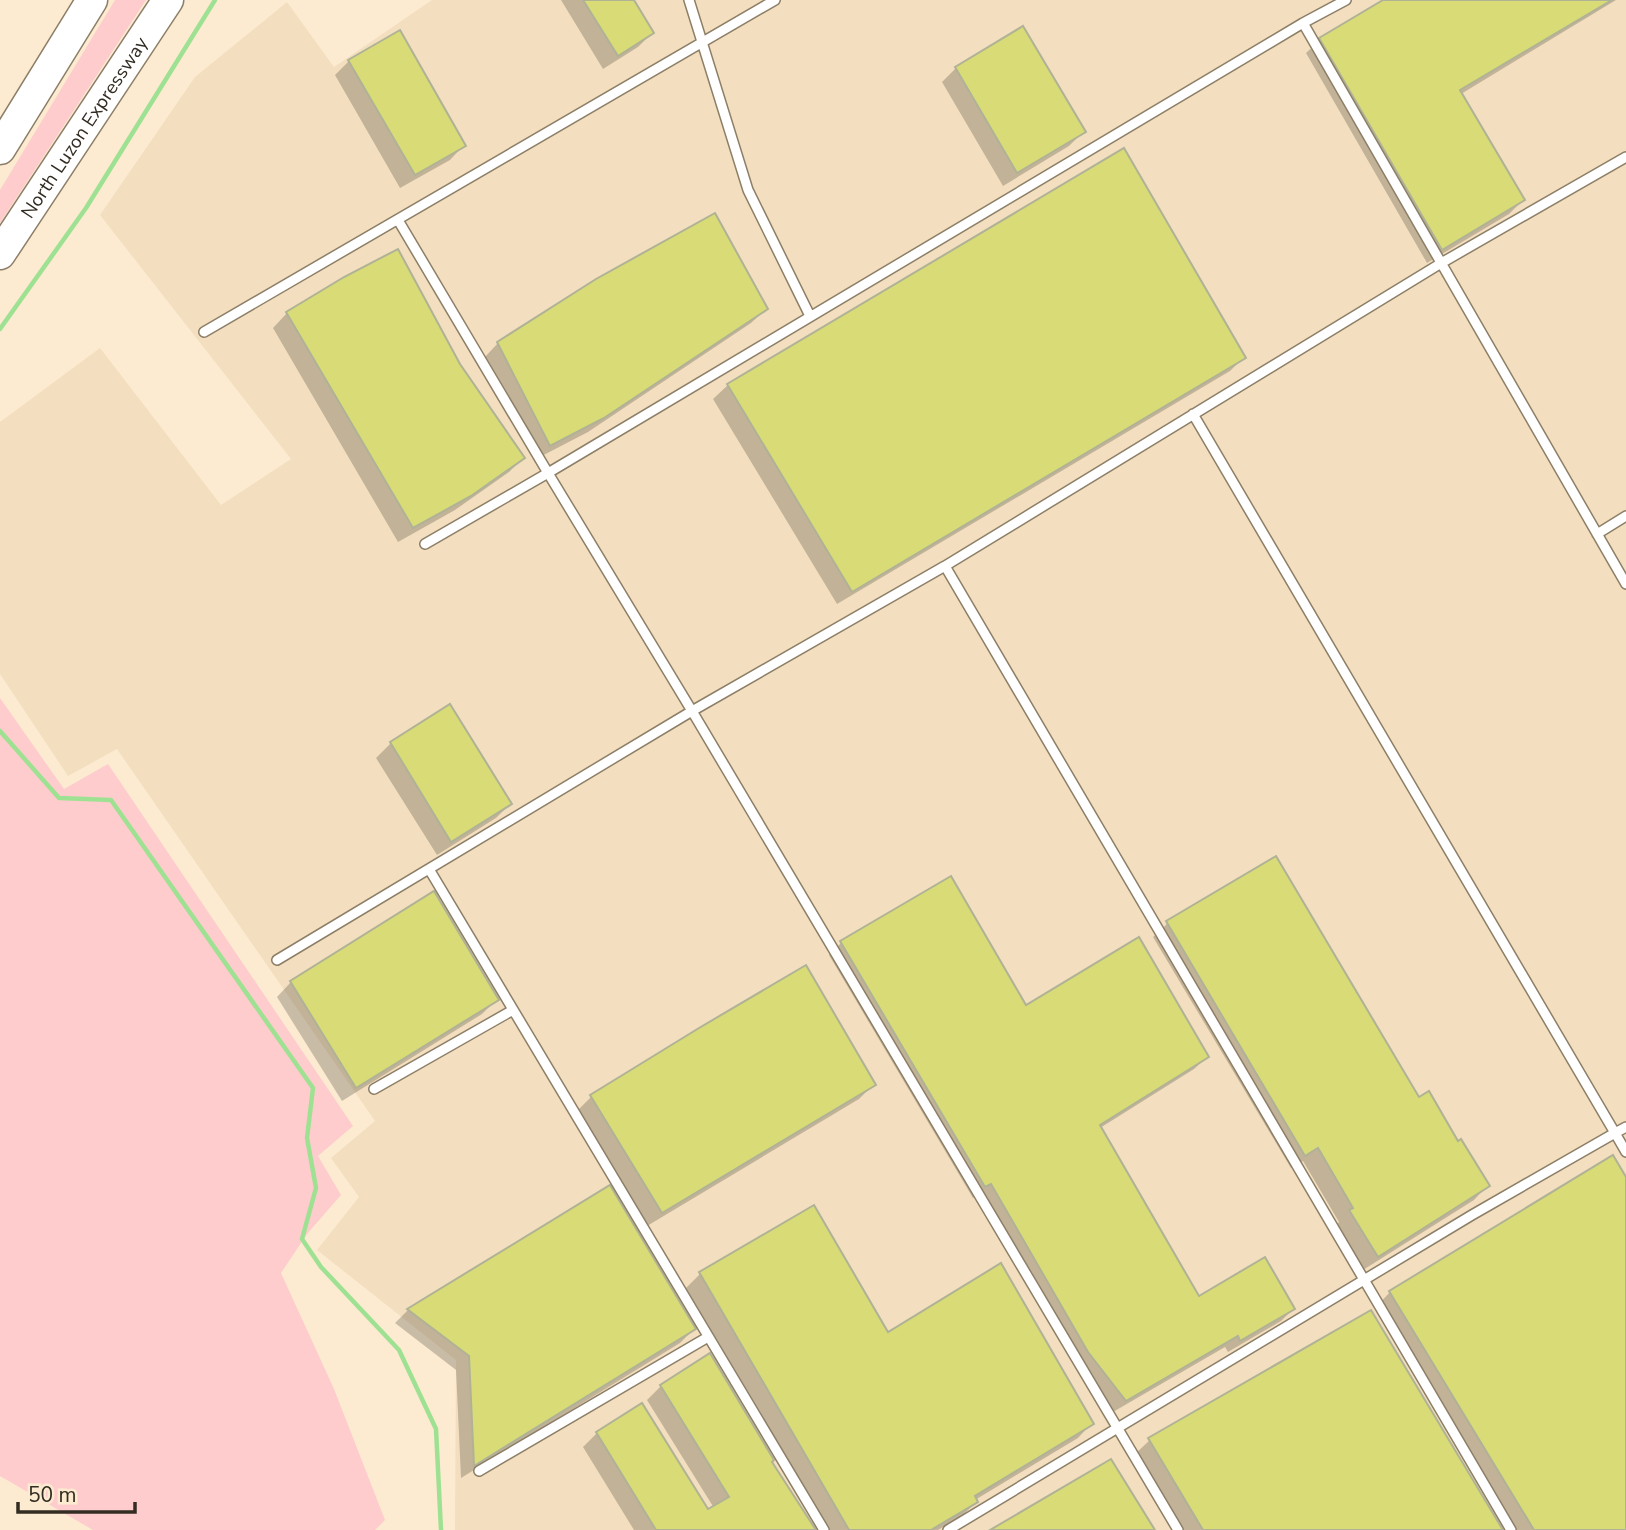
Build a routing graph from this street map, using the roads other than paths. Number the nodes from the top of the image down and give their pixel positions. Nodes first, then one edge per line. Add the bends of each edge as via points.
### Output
1 (92, 0) edge
2 (167, 0) edge
3 (689, 0) edge
4 (775, 0) edge
5 (1346, 0) edge
6 (1303, 23) junction
7 (702, 43) junction
8 (0, 149) edge
9 (1626, 157) edge
10 (398, 220) junction
11 (0, 254) edge
12 (1443, 262) junction
13 (810, 316) junction
14 (204, 332) dead end
15 (1193, 414) junction
16 (548, 473) junction
17 (1626, 516) edge
18 (1597, 534) junction
19 (425, 544) dead end
20 (944, 566) junction
21 (1626, 584) edge
22 (692, 711) junction
23 (429, 869) junction
24 (277, 960) dead end
25 (513, 1010) junction
26 (374, 1089) dead end
27 (1626, 1127) edge
28 (1615, 1133) junction
29 (1626, 1152) edge
30 (1364, 1281) junction
31 (708, 1337) junction
32 (1118, 1427) junction
33 (479, 1471) dead end
34 (824, 1530) edge
35 (948, 1530) edge
36 (1178, 1530) edge
37 (1511, 1530) edge

1 - 8 highway
2 - 11 highway, North Luzon Expressway
3 - 7 lane
4 - 7 lane
5 - 6 lane
6 - 12 lane
6 - 13 lane
7 - 10 lane
7 - 13 lane via 748,190
9 - 12 lane
10 - 14 lane
10 - 16 lane
12 - 15 lane
12 - 18 lane
13 - 16 lane
15 - 20 lane
15 - 28 lane
16 - 19 lane
16 - 22 lane
17 - 18 lane
18 - 21 lane
20 - 22 lane
20 - 30 lane
22 - 23 lane
22 - 32 lane
23 - 24 lane
23 - 25 lane
25 - 26 lane
25 - 31 lane
27 - 28 lane
28 - 29 lane
28 - 30 lane
30 - 32 lane
30 - 37 lane
31 - 33 lane
31 - 34 lane
32 - 35 lane
32 - 36 lane

